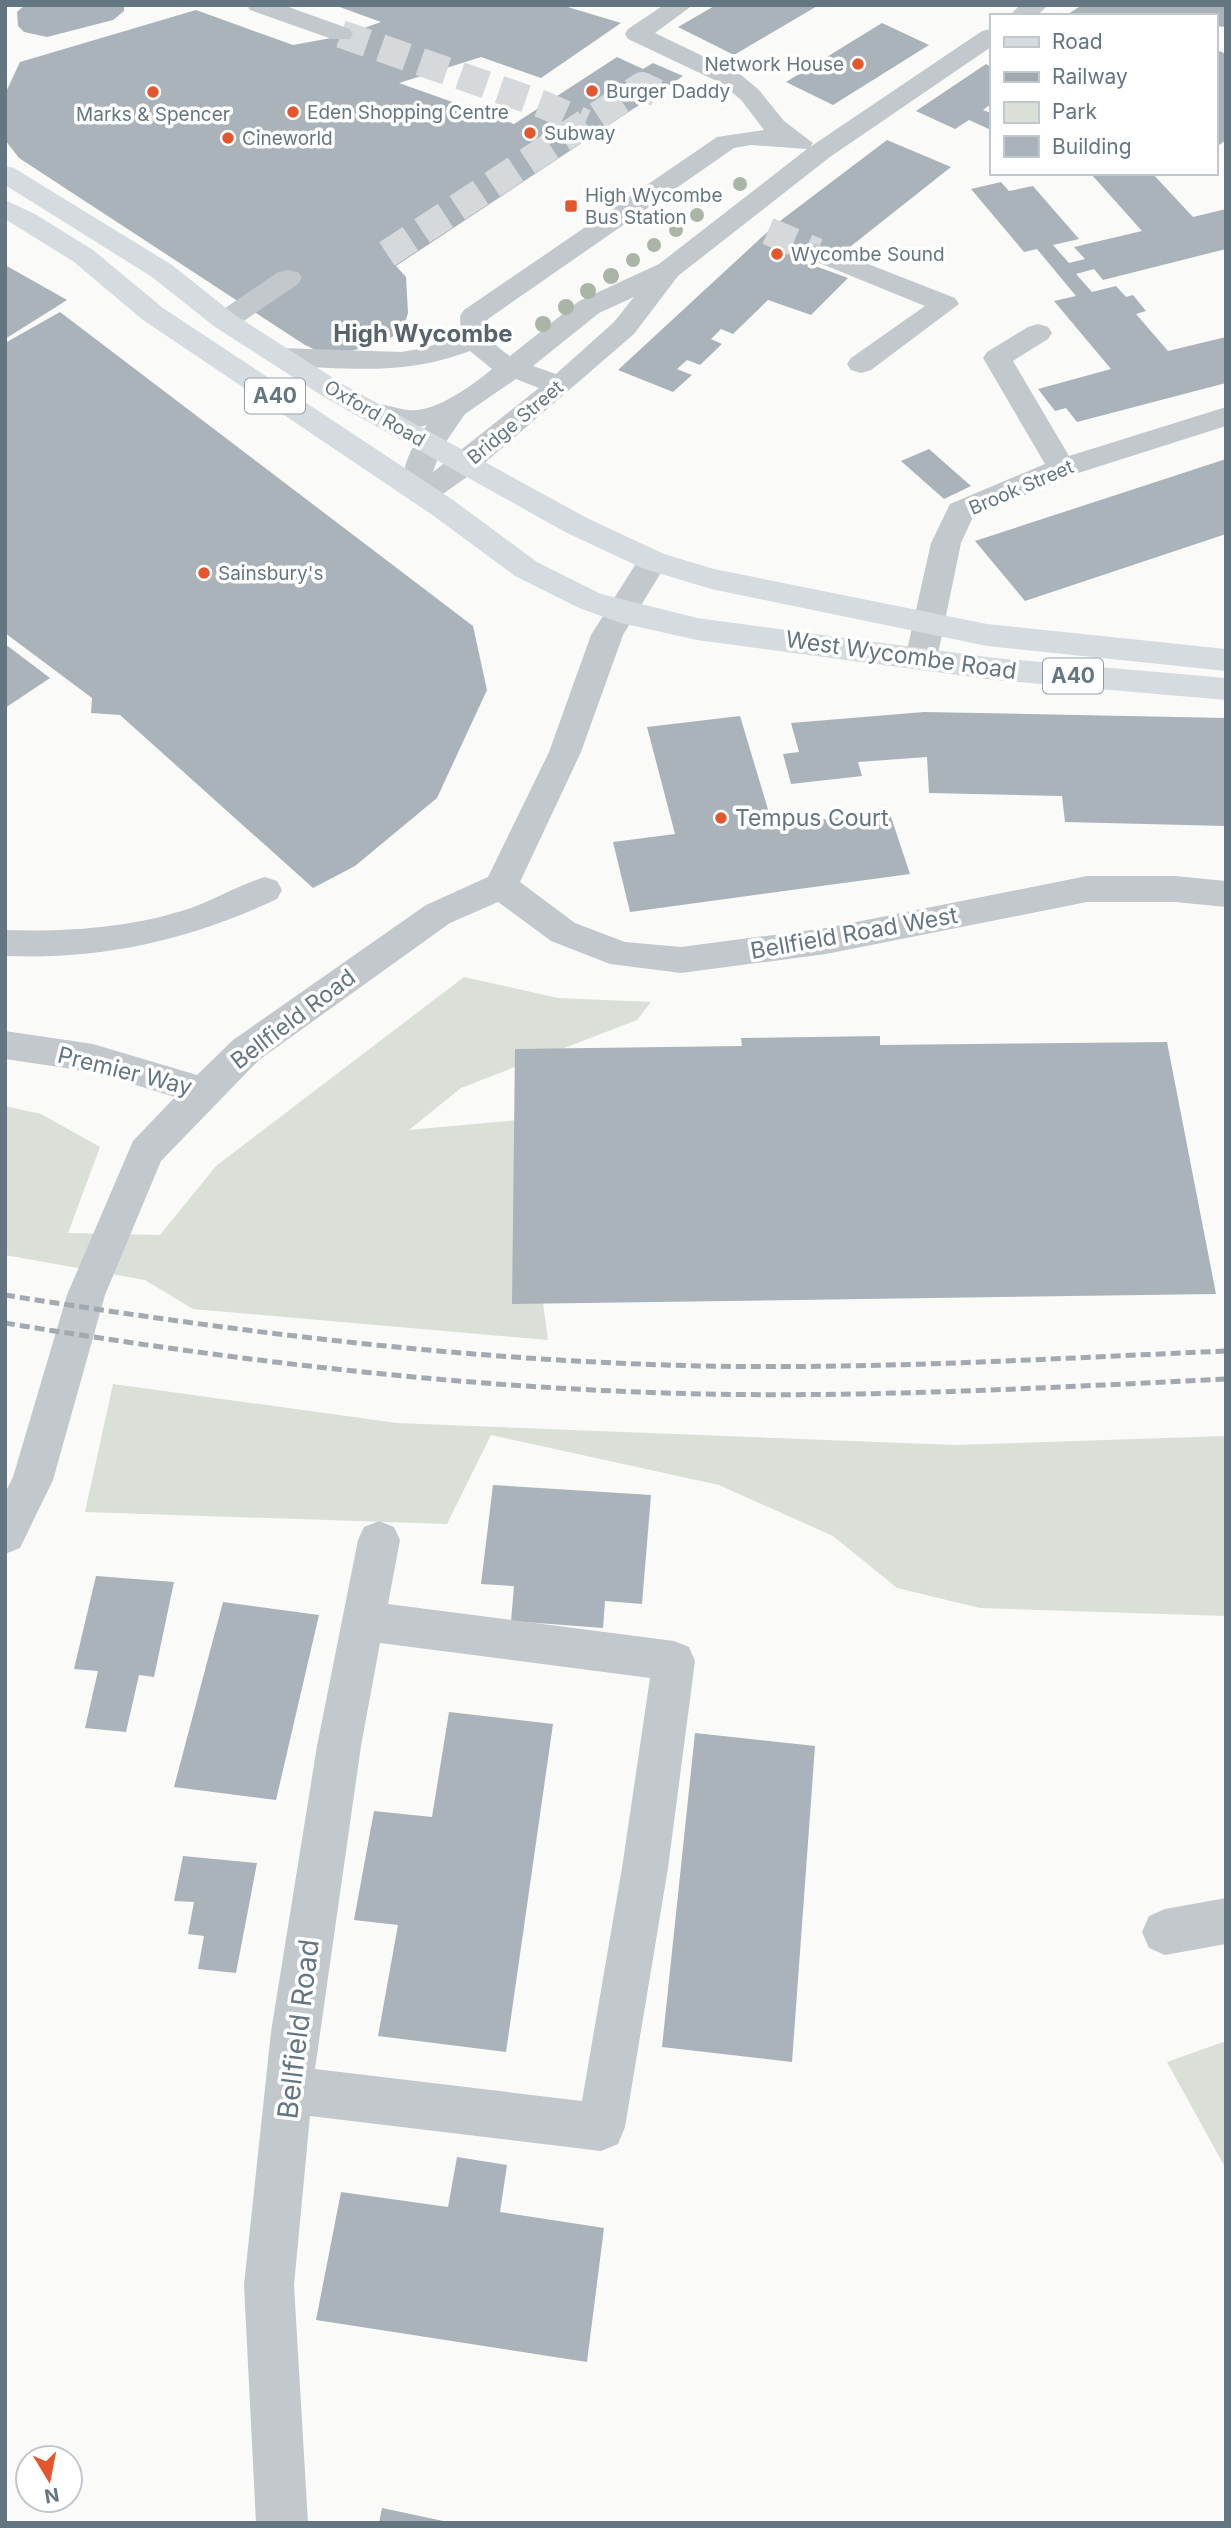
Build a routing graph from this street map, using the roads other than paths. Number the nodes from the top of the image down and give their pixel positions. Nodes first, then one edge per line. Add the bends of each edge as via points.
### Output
1 (681, 5) edge
2 (271, 7) edge
3 (341, 34) tunnel mouth
4 (990, 37) edge
5 (783, 138) junction
6 (821, 151) junction
7 (5, 174) edge
8 (5, 208) edge
9 (736, 217) junction
10 (768, 231) tunnel mouth
11 (817, 252) tunnel mouth
12 (669, 270) junction
13 (288, 278) dead end
14 (225, 321) junction
15 (1038, 333) dead end
16 (474, 340) junction
17 (282, 357) junction
18 (861, 364) dead end
19 (514, 367) junction
20 (561, 386) junction
21 (455, 407) junction
22 (370, 411) junction
23 (1226, 416) edge
24 (430, 445) junction
25 (464, 465) junction
26 (1062, 468) junction
27 (422, 494) junction
28 (653, 561) junction
29 (621, 612) junction
30 (930, 625) junction
31 (921, 659) junction
32 (1226, 660) edge
33 (1226, 689) edge
34 (501, 886) junction
35 (265, 890) dead end
36 (1226, 894) edge
37 (5, 943) edge
38 (5, 1045) edge
39 (202, 1091) junction
40 (5, 1535) edge
41 (379, 1540) dead end
42 (364, 1621) junction
43 (1226, 1921) edge
44 (1165, 1931) dead end
45 (289, 2090) junction
46 (282, 2523) edge

1 - 5 street via 637,34 743,88
2 - 3 street
4 - 6 street, Bridge Street
5 - 6 street
5 - 16 street via 751,136 720,146 474,316 470,329
6 - 9 street, Bridge Street
7 - 14 main road, Oxford Road / A40 via 162,271
8 - 27 main road, Oxford Road / A40 via 65,242 132,292 153,314
9 - 10 street
9 - 12 street, Bridge Street
11 - 18 street via 945,304
12 - 19 street, Bridge Street via 589,307
12 - 20 street, Bridge Street via 624,328
13 - 14 street
14 - 17 main road, Oxford Road / A40
15 - 26 street via 997,358
16 - 17 street via 401,361
16 - 19 street via 494,359
17 - 22 main road, Oxford Road / A40
19 - 20 street
19 - 21 street, Bridge Street
20 - 25 street, Bridge Street
21 - 22 street, Bridge Street via 413,420
21 - 24 street, Bridge Street
22 - 24 main road, Oxford Road / A40
23 - 26 street, Brook Street
24 - 25 main road, Oxford Road / A40
24 - 27 street, Bridge Street via 419,459 416,482
25 - 27 street, Bridge Street
25 - 28 main road, Oxford Road / A40
26 - 30 street, Brook Street via 961,511 946,543
27 - 29 main road, Oxford Road / A40 via 526,569
28 - 29 street
28 - 30 main road, West Wycombe Road / A40 via 711,579
29 - 31 main road, West Wycombe Road / A40 via 697,629
29 - 34 street via 607,635 565,752
30 - 31 street, Brook Street
30 - 32 main road, West Wycombe Road / A40
31 - 33 main road, West Wycombe Road / A40
34 - 36 street, Bellfield Road West via 563,932 622,955 681,960 826,941 1087,889
34 - 39 street, Bellfield Road via 438,914 246,1050
35 - 37 street via 230,908 137,935 66,945
38 - 39 street, Premier Way via 93,1058
39 - 40 street, Bellfield Road via 146,1152 86,1295 33,1480
41 - 42 street, Bellfield Road
42 - 45 street, Bellfield Road via 339,1746
42 - 45 street via 674,1661 645,1868 601,2127
43 - 44 street
45 - 46 street, Bellfield Road via 269,2284

